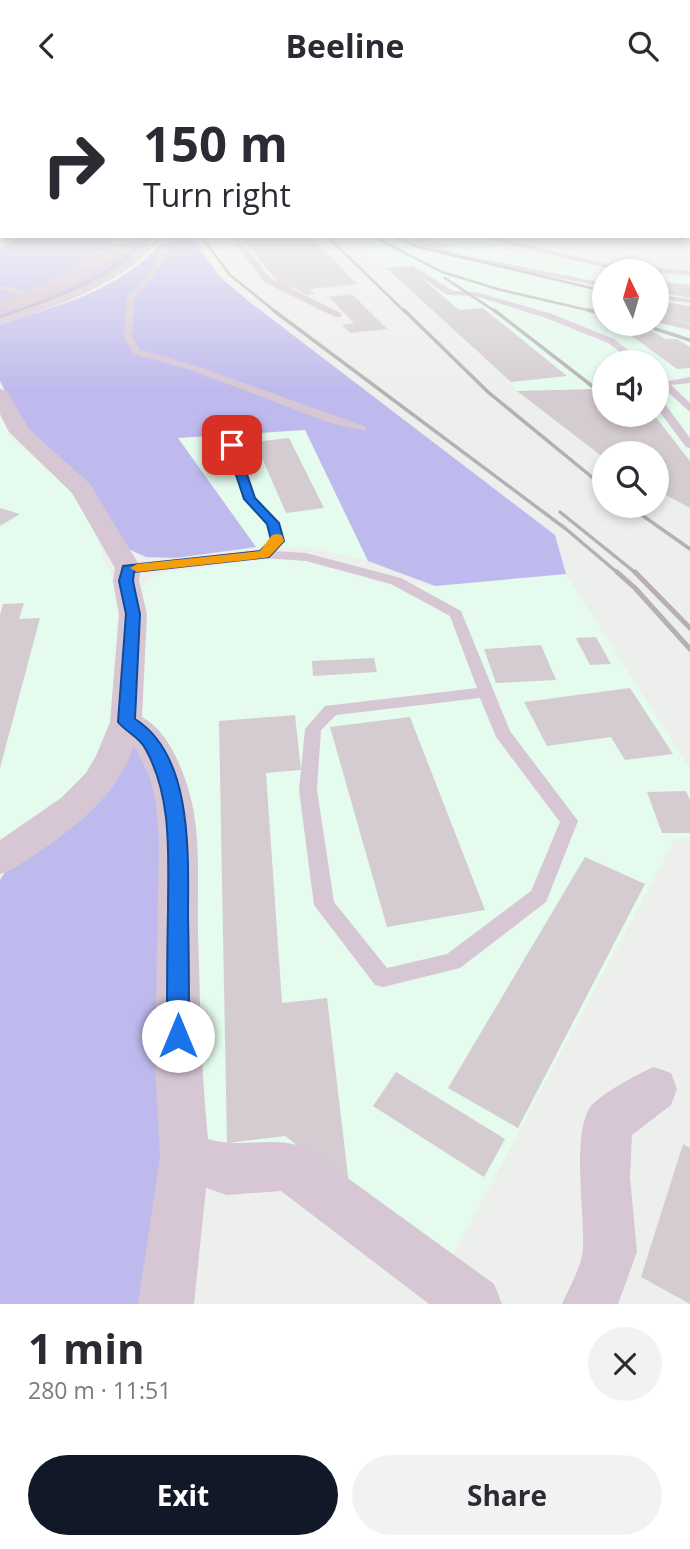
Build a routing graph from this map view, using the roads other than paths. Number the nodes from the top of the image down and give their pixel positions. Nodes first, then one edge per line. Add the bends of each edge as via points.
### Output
1 (70, 278) edge
2 (111, 278) edge
3 (149, 278) edge
4 (266, 278) edge
5 (428, 278) edge
6 (0, 288) edge
7 (32, 296) junction
8 (669, 298) edge
9 (690, 301) edge
10 (0, 307) edge
11 (338, 315) dead end
12 (0, 321) edge
13 (669, 322) edge
14 (690, 327) edge
15 (623, 350) edge
16 (669, 380) edge
17 (690, 380) edge
18 (669, 389) edge
19 (0, 395) edge
20 (690, 409) edge
21 (669, 417) edge
22 (362, 429) dead end
23 (232, 445) dead end
24 (690, 445) edge
25 (264, 554) junction
26 (128, 568) junction
27 (486, 692) junction
28 (126, 722) junction
29 (0, 859) edge
30 (654, 1089) dead end
31 (185, 1157) junction
32 (166, 1304) edge
33 (474, 1304) edge
34 (590, 1304) edge

1 - 7 street
2 - 12 lane
3 - 22 lane via 131,297 128,337 137,352 195,367 323,419
4 - 11 lane
5 - 15 lane via 452,293 476,294 537,312 611,341
6 - 7 lane
7 - 10 street
8 - 9 lane
13 - 14 lane
16 - 17 lane
18 - 20 lane
19 - 26 street via 20,432 82,489
21 - 24 lane
23 - 25 lane via 250,499 272,523 278,541
25 - 26 lane
25 - 27 lane via 306,557 396,581 456,614
26 - 28 street via 133,614
27 - 27 lane via 502,733 569,821 539,896 453,962 383,978 324,905 307,790 313,729 331,710
28 - 29 street via 109,766 91,792
28 - 31 street via 151,744 174,804 178,1064
30 - 34 street via 608,1123 605,1177 610,1252
31 - 32 street
31 - 33 street via 227,1170 288,1166

